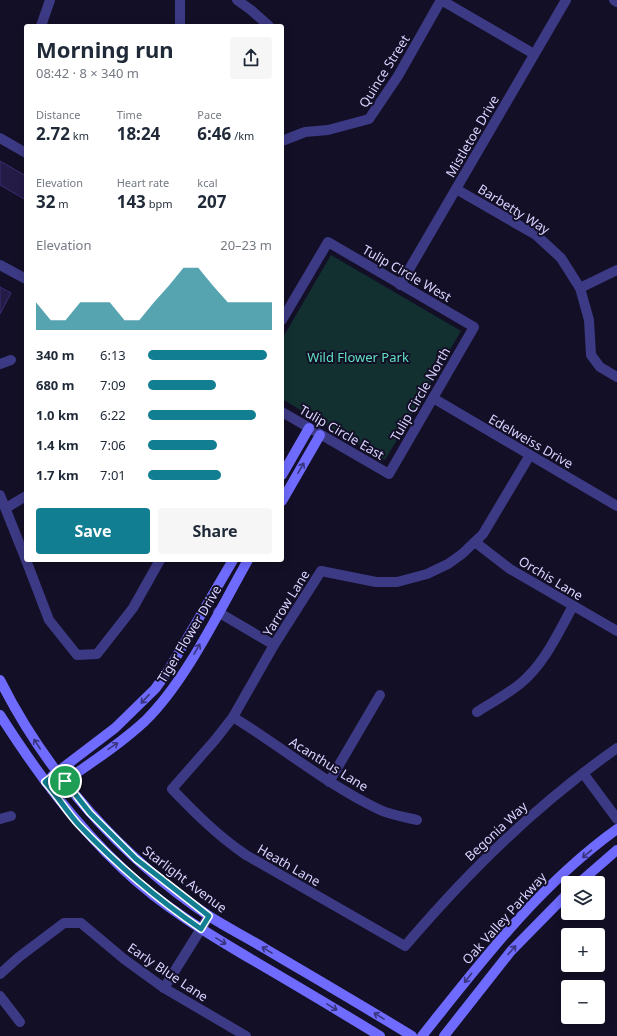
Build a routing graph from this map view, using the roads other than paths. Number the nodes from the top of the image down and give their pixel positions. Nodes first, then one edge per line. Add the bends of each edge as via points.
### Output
1 (50, 0) edge
2 (180, 0) edge
3 (237, 0) edge
4 (441, 0) edge
5 (566, 0) edge
6 (614, 0) edge
7 (617, 2) edge
8 (42, 24) edge
9 (180, 24) edge
10 (267, 24) edge
11 (534, 54) junction
12 (0, 138) edge
13 (284, 140) edge
14 (24, 152) edge
15 (456, 188) junction
16 (0, 265) edge
17 (617, 270) edge
18 (24, 278) edge
19 (400, 285) junction
20 (580, 288) junction
21 (284, 313) edge
22 (474, 327) joint
23 (11, 360) dead end
24 (0, 364) edge
25 (617, 377) edge
26 (433, 398) junction
27 (284, 413) edge
28 (309, 428) junction
29 (320, 435) junction
30 (530, 455) junction
31 (284, 472) edge
32 (389, 474) joint
33 (0, 494) edge
34 (24, 497) edge
35 (284, 498) edge
36 (617, 506) edge
37 (6, 508) junction
38 (475, 542) junction
39 (24, 555) edge
40 (27, 562) edge
41 (159, 562) edge
42 (232, 562) edge
43 (247, 562) edge
44 (573, 606) junction
45 (218, 612) junction
46 (617, 631) edge
47 (274, 645) junction
48 (0, 680) edge
49 (380, 695) dead end
50 (477, 712) dead end
51 (0, 715) edge
52 (232, 717) junction
53 (617, 748) edge
54 (58, 772) junction
55 (583, 772) junction
56 (65, 781) junction
57 (45, 782) junction
58 (329, 782) junction
59 (172, 788) joint
60 (52, 790) junction
61 (11, 816) dead end
62 (0, 819) edge
63 (617, 819) edge
64 (417, 820) dead end
65 (617, 829) edge
66 (617, 850) edge
67 (587, 876) edge
68 (561, 900) edge
69 (209, 916) junction
70 (201, 929) junction
71 (405, 946) joint
72 (0, 974) edge
73 (164, 988) junction
74 (0, 996) edge
75 (20, 1022) dead end
76 (246, 1036) edge
77 (380, 1036) edge
78 (412, 1036) edge
79 (422, 1036) edge
80 (444, 1036) edge

1 - 8 street
2 - 9 street
3 - 10 street
4 - 11 street
4 - 13 street, Quince Street via 398,76 369,119 328,130 305,132
5 - 11 street, Mistletoe Drive
6 - 7 street
11 - 15 street, Mistletoe Drive
12 - 14 street
15 - 19 street, Mistletoe Drive
15 - 20 street, Barbetty Way via 536,235 561,258
16 - 18 street
17 - 20 street
19 - 21 street, Tulip Circle West via 328,242
19 - 22 street, Tulip Circle West
20 - 25 street, Barbetty Way via 589,320 591,355 600,367
22 - 26 street, Tulip Circle North
23 - 24 street
26 - 30 street, Edelweiss Drive
26 - 32 street, Tulip Circle North
27 - 28 street, Tulip Circle East
28 - 29 street, Tulip Circle East
28 - 31 street
29 - 32 street, Tulip Circle East
35 -> 29 street
30 - 36 street, Edelweiss Drive
30 - 38 street, Yarrow Lane via 489,525
33 - 37 street
34 - 37 street
37 - 39 street
38 - 44 street, Orchis Lane via 510,569
38 - 47 street, Yarrow Lane via 448,564 427,574 397,582 376,582 321,571
40 - 41 street via 49,620 76,655 97,654 133,608
42 -> 54 street, Tiger Flower Drive via 155,689 114,728
43 - 45 street, Tiger Flower Drive
44 - 46 street, Orchis Lane
44 - 50 street via 548,650 531,673 511,691
45 - 47 street
56 -> 45 street, Tiger Flower Drive via 145,720 182,674
47 - 52 street, Yarrow Lane
54 -> 48 street, Starlight Avenue via 12,705
49 - 58 street
51 - 57 street
52 - 58 street, Acanthus Lane
52 - 59 street, Yarrow Lane
53 - 55 street, Begonia Way
54 - 56 street, Starlight Avenue
54 - 57 street, Tiger Flower Drive
55 - 63 street
55 - 71 street, Begonia Way via 524,820 477,866
56 - 60 street, Tiger Flower Drive
56 - 69 street, Starlight Avenue via 90,813 136,859
57 - 60 street
58 - 64 street, Acanthus Lane via 380,810
59 - 71 street, Heath Lane via 215,831 246,855
60 - 70 street via 78,824 125,871
61 - 62 street
65 -> 79 street, Oak Valley Parkway via 561,875 513,923
66 - 67 street
80 -> 68 street, Oak Valley Parkway via 511,951
69 - 70 street
78 -> 69 street, Starlight Avenue
70 - 73 street
70 -> 77 street
72 - 73 street, Early Blue Lane via 64,923 81,923
73 - 76 street, Early Blue Lane
74 - 75 street

